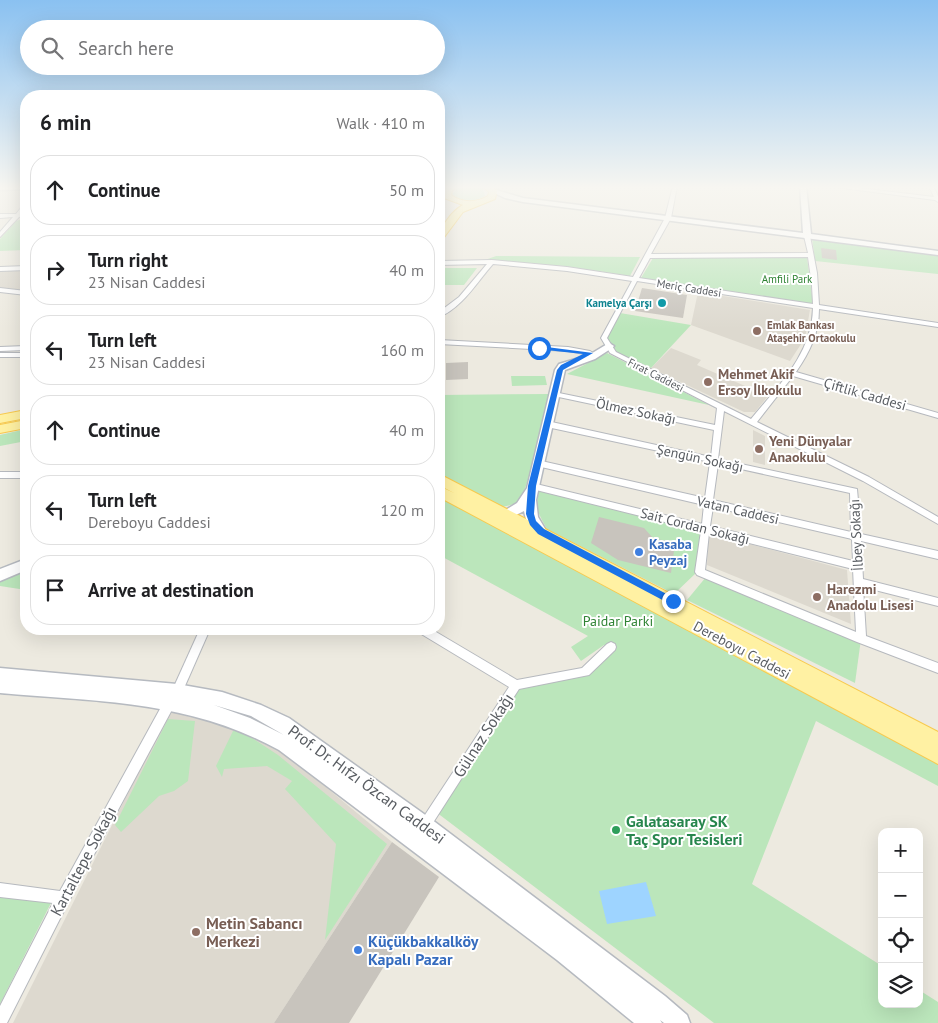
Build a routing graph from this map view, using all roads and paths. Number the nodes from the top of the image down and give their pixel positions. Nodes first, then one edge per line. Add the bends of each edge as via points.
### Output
1 (660, 234) edge
2 (790, 234) edge
3 (807, 236) junction
4 (938, 253) edge
5 (811, 255) junction
6 (649, 256) junction
7 (492, 262) junction
8 (445, 263) edge
9 (20, 268) edge
10 (0, 269) edge
11 (635, 280) junction
12 (0, 290) edge
13 (20, 292) edge
14 (816, 307) junction
15 (445, 311) edge
16 (938, 325) edge
17 (445, 343) edge
18 (20, 345) edge
19 (609, 346) junction
20 (20, 348) edge
21 (0, 349) edge
22 (13, 349) junction
23 (0, 355) edge
24 (20, 355) edge
25 (586, 356) junction
26 (792, 373) junction
27 (554, 394) junction
28 (721, 407) junction
29 (20, 415) edge
30 (938, 416) edge
31 (0, 419) edge
32 (752, 423) junction
33 (547, 424) junction
34 (20, 425) edge
35 (718, 428) junction
36 (0, 429) edge
37 (714, 461) junction
38 (538, 463) junction
39 (0, 475) edge
40 (20, 475) edge
41 (866, 479) junction
42 (445, 482) edge
43 (532, 486) junction
44 (854, 491) junction
45 (445, 494) edge
46 (709, 503) junction
47 (508, 514) junction
48 (938, 522) edge
49 (706, 529) junction
50 (541, 532) junction
51 (856, 537) junction
52 (938, 554) edge
53 (20, 559) edge
54 (857, 566) junction
55 (0, 567) edge
56 (20, 567) edge
57 (700, 572) joint
58 (0, 576) edge
59 (858, 582) junction
60 (938, 602) edge
61 (202, 635) edge
62 (432, 635) edge
63 (861, 639) junction
64 (611, 647) dead end
65 (938, 668) edge
66 (0, 675) edge
67 (516, 685) junction
68 (0, 686) edge
69 (174, 696) junction
70 (938, 742) edge
71 (938, 756) edge
72 (419, 832) junction
73 (0, 890) edge
74 (63, 898) junction
75 (0, 1022) edge
76 (651, 1023) edge
77 (679, 1023) edge

1 - 6 street
2 - 3 street
3 - 4 street
3 - 5 street
5 - 6 street
5 - 14 street
6 - 11 street
7 - 8 street, Meriç Caddesi
7 - 11 street, Meriç Caddesi
7 - 15 street via 458,302
9 - 10 street
11 - 14 street, Meriç Caddesi
11 - 19 street via 604,338
12 - 13 street
14 - 16 street, Meriç Caddesi
14 - 26 street via 813,336
17 - 25 street via 568,349
18 - 22 street
19 - 25 street via 585,360
19 - 28 street, Fırat Caddesi via 613,353
20 - 22 street
21 - 22 street
23 - 24 street
25 - 27 street via 563,366
26 - 30 street, Çiftlik Caddesi
26 - 32 street
27 - 33 street
27 - 35 street, Ölmez Sokağı
28 - 32 street, Fırat Caddesi
28 - 35 street
29 - 31 main road
32 - 41 street, Fırat Caddesi
33 - 37 street, Şengün Sokağı
33 - 38 street
34 - 36 main road
35 - 37 street
37 - 44 street, Şengün Sokağı
37 - 46 street
38 - 43 street
38 - 46 street, Vatan Caddesi
39 - 40 street
41 - 44 street
41 - 48 street, Fırat Caddesi
42 - 47 main road, Dereboyu Caddesi
43 - 47 street via 524,504 517,512
43 - 49 street, Sait Cordan Sokağı
43 - 50 street via 530,514
44 - 51 street, İlbey Sokağı
45 - 71 main road, Dereboyu Caddesi
46 - 49 street
46 - 51 street, Vatan Caddesi
47 - 50 main road, Dereboyu Caddesi
49 - 54 street, Sait Cordan Sokağı
49 - 57 street
50 - 70 main road, Dereboyu Caddesi
51 - 52 street, Vatan Caddesi
51 - 54 street, İlbey Sokağı
53 - 55 street
54 - 59 street, İlbey Sokağı
56 - 58 street
57 - 63 street
59 - 60 street
59 - 63 street, İlbey Sokağı
61 - 69 street, Kartaltepe Sokağı
62 - 67 street
63 - 65 street
64 - 67 street, Gülnaz Sokağı via 585,672
66 - 69 street, Prof. Dr. Hıfzı Özcan Caddesi
67 - 72 street, Gülnaz Sokağı
68 - 69 street, Prof. Dr. Hıfzı Özcan Caddesi
69 - 72 street, Prof. Dr. Hıfzı Özcan Caddesi via 250,725 286,744
69 - 74 street, Kartaltepe Sokağı
72 - 76 street, Prof. Dr. Hıfzı Özcan Caddesi
72 - 77 street, Prof. Dr. Hıfzı Özcan Caddesi via 658,1004
73 - 74 street
74 - 75 street, Kartaltepe Sokağı

